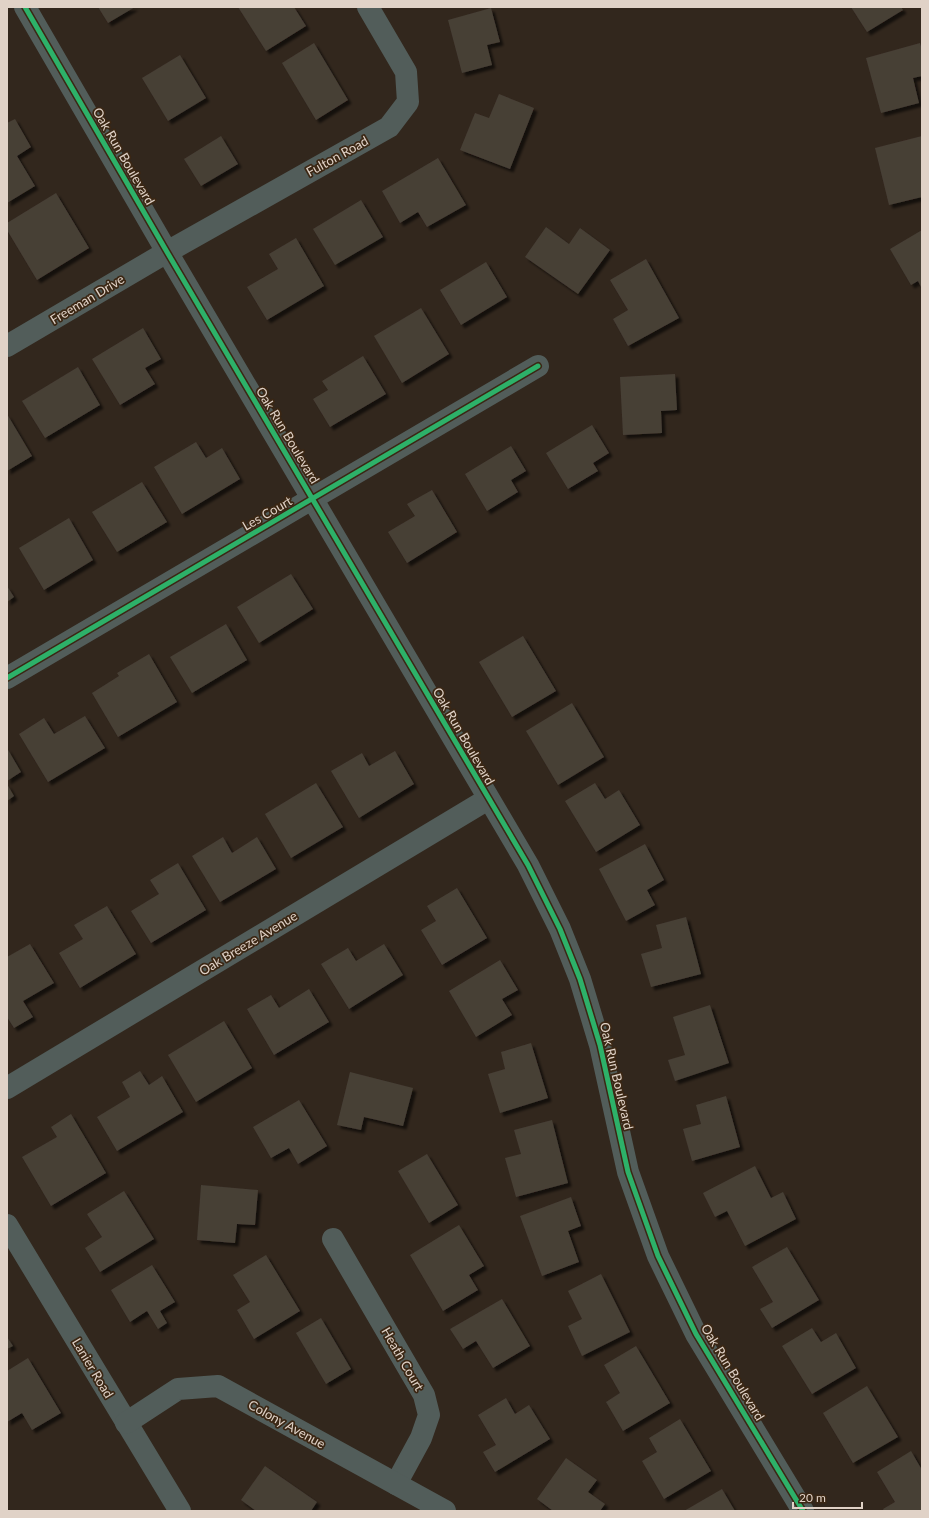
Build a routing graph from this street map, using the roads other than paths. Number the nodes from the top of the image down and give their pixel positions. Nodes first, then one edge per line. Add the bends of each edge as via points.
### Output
1 (25, 7) edge
2 (368, 7) edge
3 (167, 252) junction
4 (7, 346) edge
5 (538, 366) dead end
6 (313, 498) junction
7 (7, 678) edge
8 (488, 799) junction
9 (7, 1088) edge
10 (7, 1225) edge
11 (333, 1239) dead end
12 (126, 1423) junction
13 (396, 1484) junction
14 (180, 1511) edge
15 (445, 1511) edge
16 (803, 1511) edge

1 - 3 street, Oak Run Boulevard
2 - 3 street, Fulton Road via 406,72 408,102 389,127
3 - 4 street, Freeman Drive
3 - 6 street, Oak Run Boulevard
5 - 6 street, Les Court
6 - 7 street, Les Court
6 - 8 street, Oak Run Boulevard
8 - 9 street, Oak Breeze Avenue
8 - 16 street, Oak Run Boulevard via 528,865 560,929 580,979 600,1045 628,1172 658,1256 696,1334
10 - 12 street, Lanier Road
11 - 13 street, Heath Court via 424,1395 429,1415 421,1438
12 - 13 street, Colony Avenue via 178,1389 218,1386
12 - 14 street, Lanier Road
13 - 15 street, Colony Avenue

